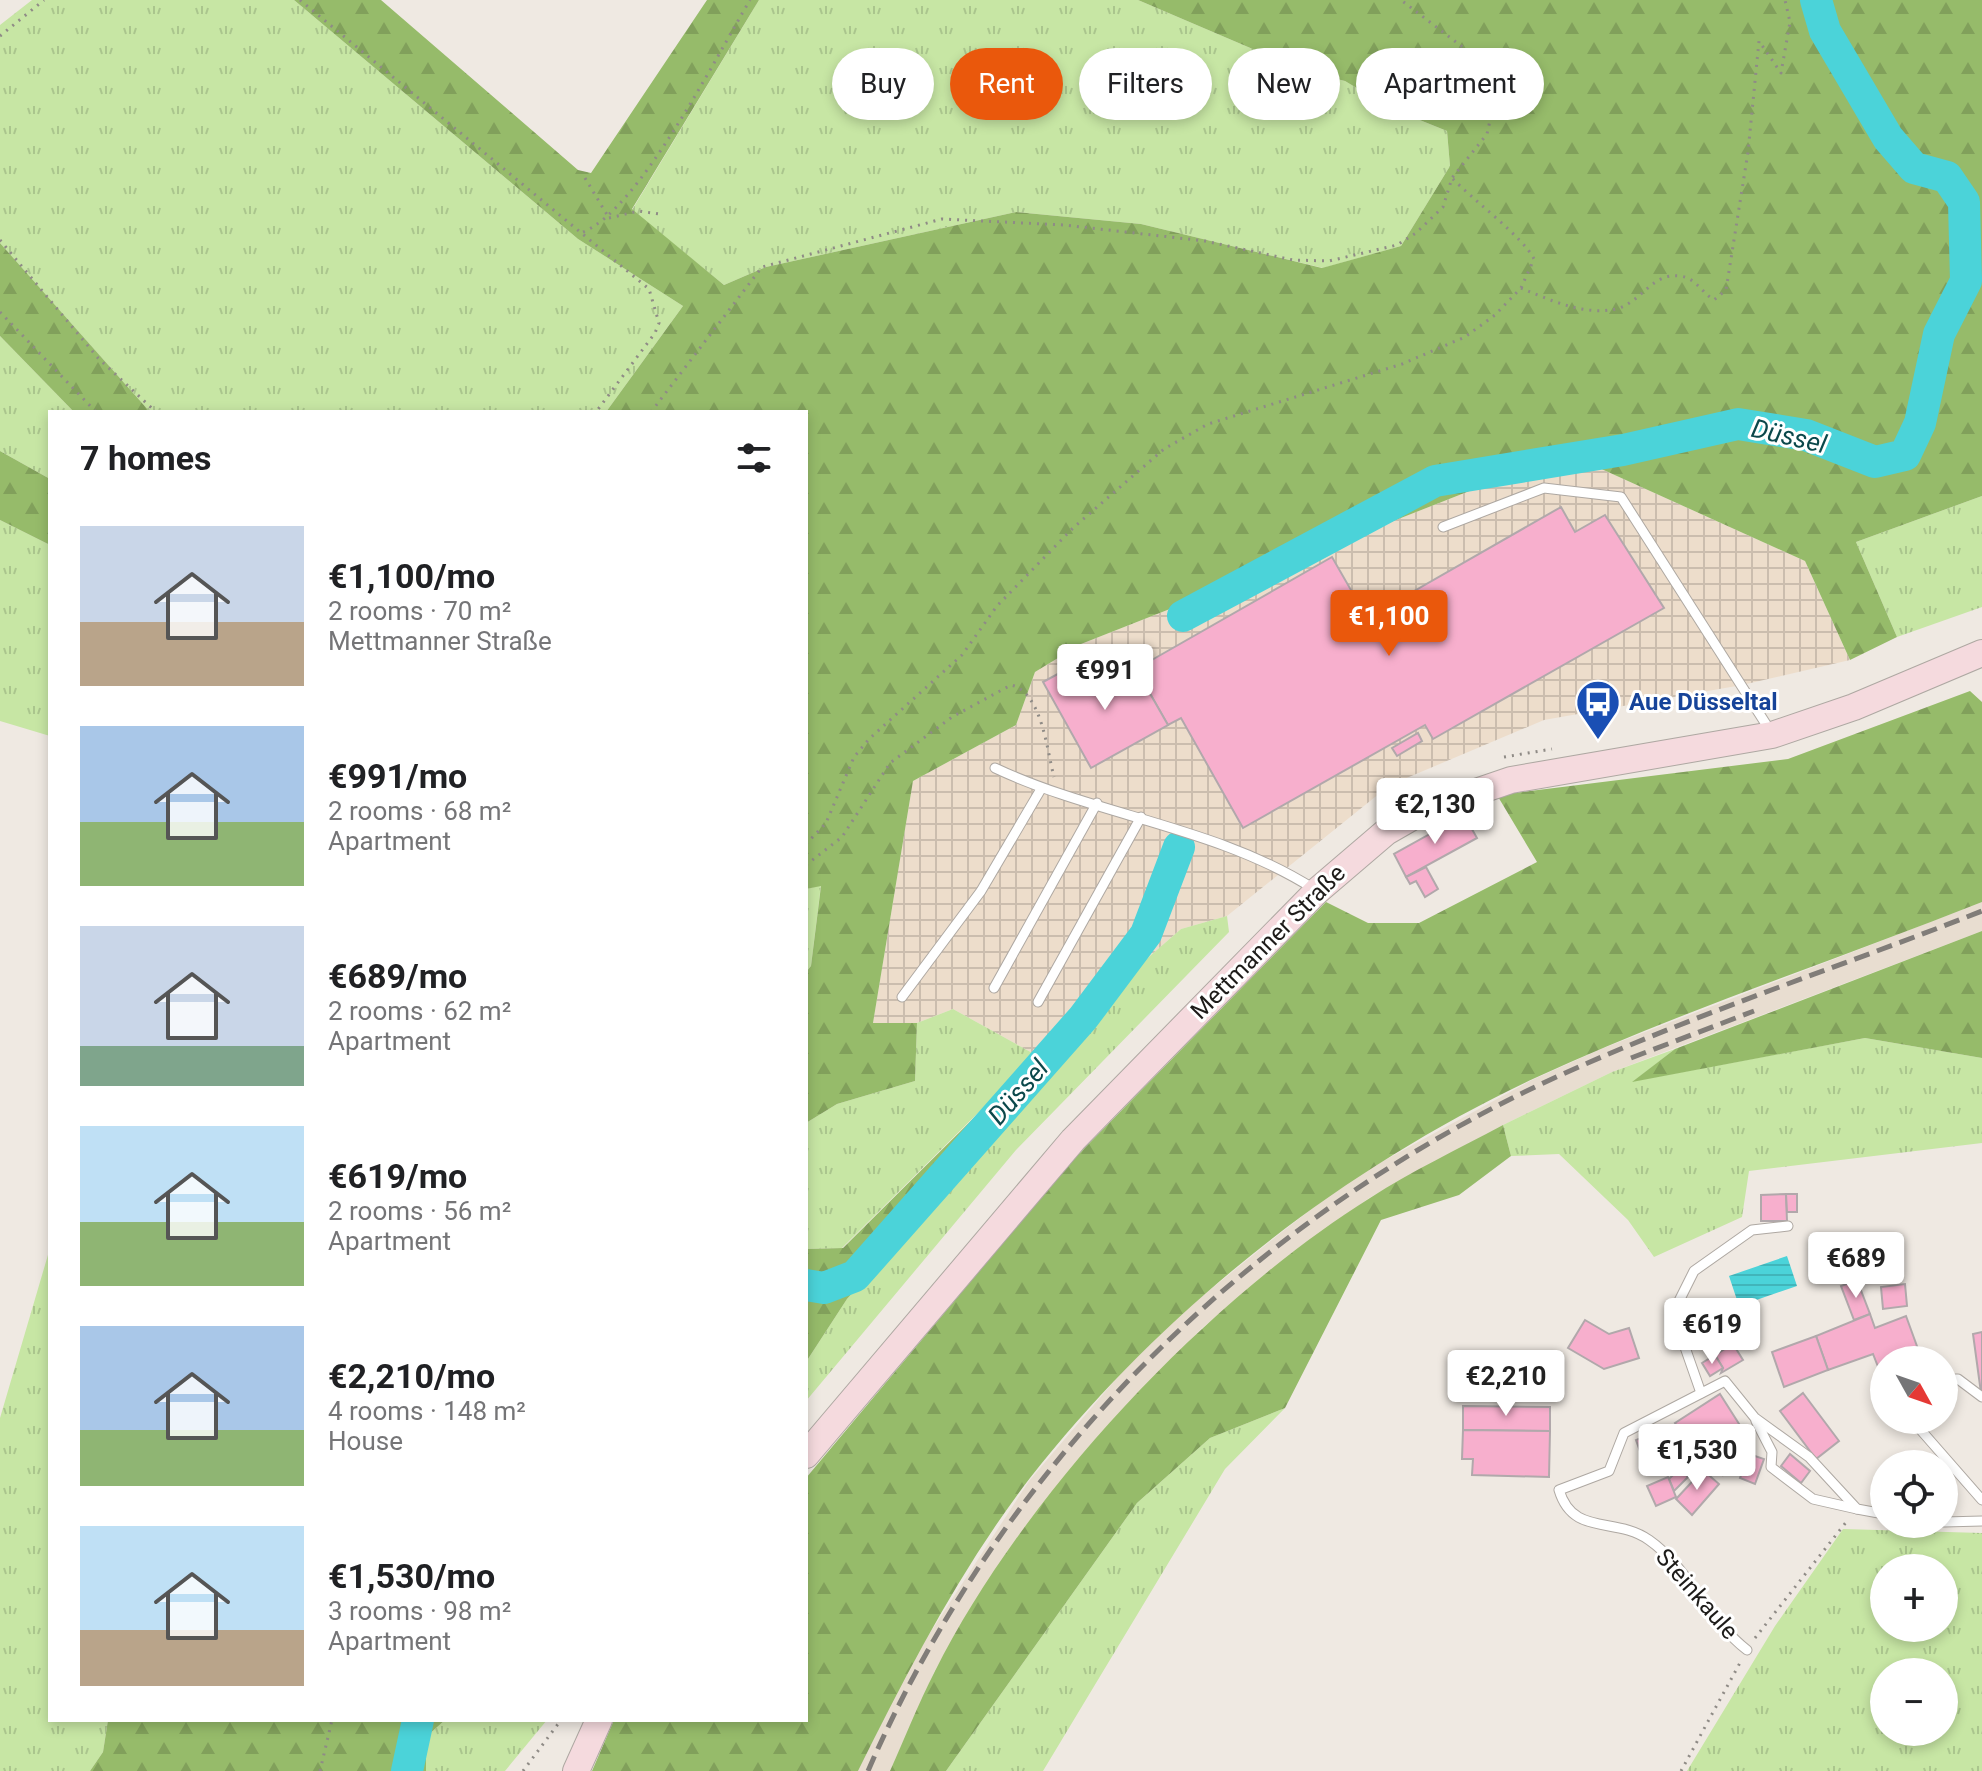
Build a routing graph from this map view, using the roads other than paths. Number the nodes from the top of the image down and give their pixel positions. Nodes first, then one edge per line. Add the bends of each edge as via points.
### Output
1 (1443, 527) dead end
2 (1982, 653) edge
3 (1772, 735) junction
4 (995, 768) dead end
5 (1041, 789) junction
6 (1097, 803) junction
7 (1141, 817) junction
8 (1317, 891) junction
9 (994, 988) dead end
10 (902, 997) dead end
11 (1038, 1002) dead end
12 (1788, 1226) dead end
13 (1958, 1379) edge
14 (1701, 1393) junction
15 (1982, 1397) edge
16 (1755, 1418) junction
17 (1924, 1434) edge
18 (808, 1453) edge
19 (1982, 1500) edge
20 (1857, 1509) junction
21 (1870, 1511) edge
22 (1982, 1521) edge
23 (1958, 1522) edge
24 (1747, 1650) road end
25 (598, 1722) edge
26 (576, 1771) edge

1 - 3 lane via 1544,488 1621,497
2 - 3 main road, Mettmanner Straße
3 - 8 main road, Mettmanner Straße via 1467,792 1386,832
4 - 5 lane
5 - 6 lane
5 - 10 lane via 981,891
6 - 7 lane
6 - 9 lane
7 - 8 lane via 1277,866
7 - 11 lane
8 - 18 main road, Mettmanner Straße via 1038,1179
12 - 14 lane via 1752,1230 1694,1271 1673,1313
13 - 15 lane
14 - 16 lane, Steinkaule via 1725,1381
14 - 24 lane, Steinkaule via 1624,1433 1609,1471 1559,1490 1565,1510 1577,1518 1633,1530 1651,1541 1724,1633
16 - 20 lane, Steinkaule via 1809,1457
16 - 20 lane via 1772,1452 1771,1467 1813,1499
17 - 19 lane
20 - 21 lane
22 - 23 lane
25 - 26 main road

